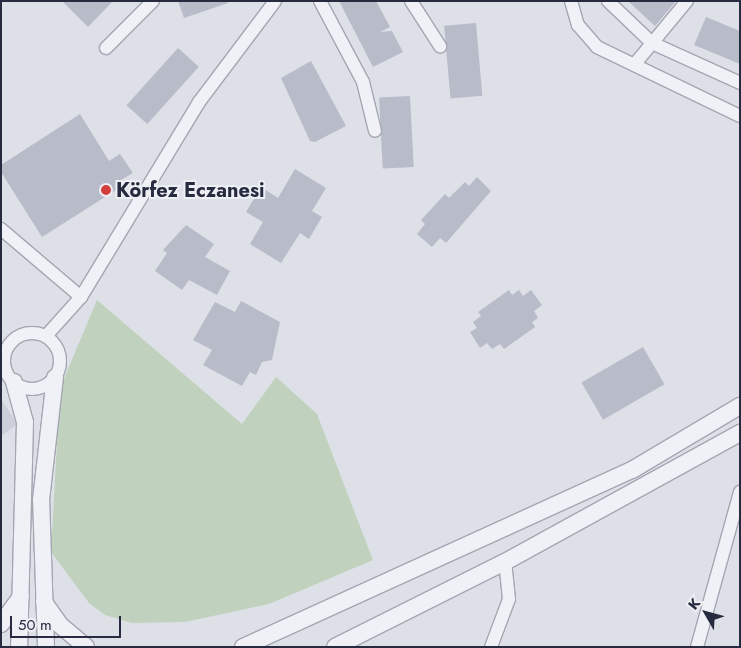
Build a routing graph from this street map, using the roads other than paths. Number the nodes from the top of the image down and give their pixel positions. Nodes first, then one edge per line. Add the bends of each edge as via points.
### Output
1 (153, 1) edge
2 (275, 1) edge
3 (320, 1) edge
4 (411, 1) edge
5 (571, 1) edge
6 (608, 1) edge
7 (687, 1) edge
8 (652, 44) junction
9 (440, 46) dead end
10 (106, 48) dead end
11 (634, 65) junction
12 (740, 83) edge
13 (740, 116) edge
14 (375, 131) dead end
15 (1, 229) edge
16 (80, 297) junction
17 (46, 336) junction
18 (4, 348) edge
19 (55, 378) junction
20 (14, 382) junction
21 (740, 406) edge
22 (740, 433) edge
23 (740, 492) edge
24 (505, 562) junction
25 (22, 594) junction
26 (44, 602) junction
27 (1, 624) edge
28 (20, 647) edge
29 (46, 647) edge
30 (86, 647) edge
31 (243, 647) edge
32 (335, 647) edge
33 (491, 647) edge
34 (697, 647) edge

1 - 10 street
2 - 16 street via 199,102
3 - 14 street via 362,82
4 - 9 street
5 - 11 street via 578,24 596,47
6 - 8 street
7 - 8 street
8 - 11 street
8 - 12 street
11 - 13 street
15 - 16 street
16 - 17 street
17 - 18 street via 27,333
17 - 19 street via 60,360
18 - 20 street via 5,367
19 - 20 street via 39,388
19 - 26 street via 41,500
20 - 25 street via 25,422
21 - 31 street via 632,470
22 - 24 street
23 - 34 street
24 - 32 street
24 - 33 street via 509,599
25 - 27 street
25 - 28 street
26 - 29 street
26 - 30 street via 60,625

